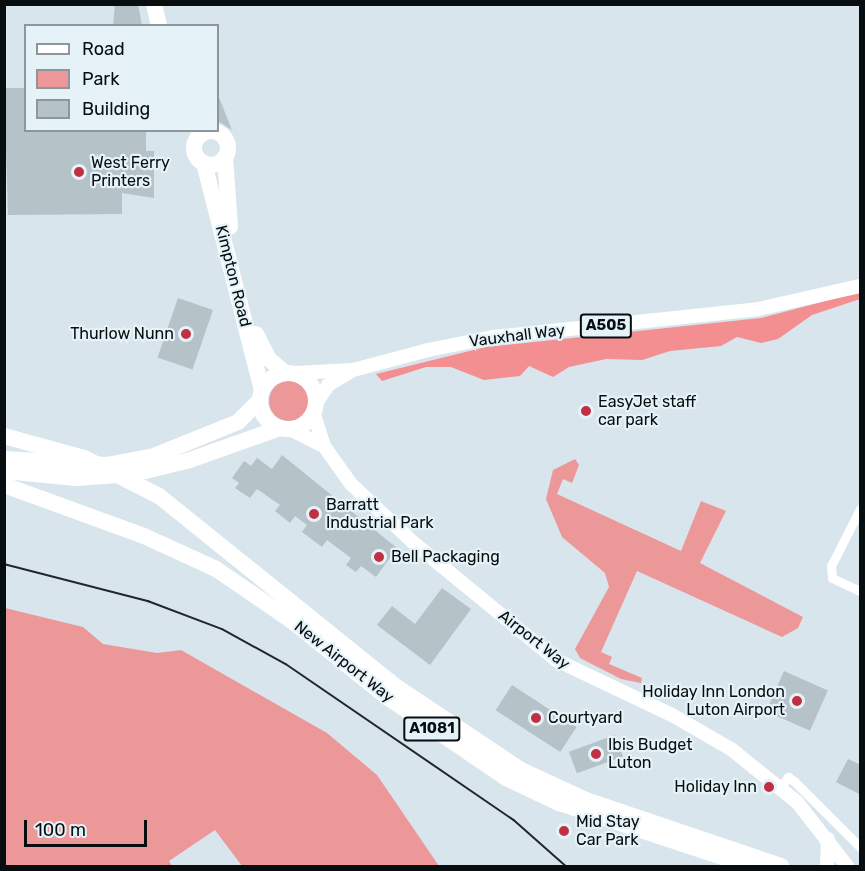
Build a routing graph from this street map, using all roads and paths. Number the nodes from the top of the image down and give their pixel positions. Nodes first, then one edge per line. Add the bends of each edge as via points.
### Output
1 (154, 4) edge
2 (159, 24) edge
3 (215, 132) edge
4 (196, 136) edge
5 (225, 157) junction
6 (204, 163) junction
7 (861, 286) edge
8 (353, 370) junction
9 (290, 373) junction
10 (261, 395) junction
11 (315, 407) junction
12 (285, 428) junction
13 (4, 436) edge
14 (324, 446) junction
15 (4, 459) edge
16 (4, 471) edge
17 (4, 485) edge
18 (861, 509) edge
19 (861, 591) edge
20 (784, 783) junction
21 (828, 839) junction
22 (861, 847) edge
23 (749, 867) edge
24 (781, 867) edge
25 (826, 867) edge
26 (847, 867) edge

1 - 2 highway
3 - 5 highway via 226,141
4 - 6 highway via 196,154
5 - 6 highway via 213,165
5 - 9 highway, Kimpton Road via 229,223 254,329 269,359
6 - 10 highway, Kimpton Road
7 - 8 main road, Vauxhall Way / A505 via 758,309 465,342
8 - 9 main road, Vauxhall Way / A505
8 - 11 main road, Vauxhall Way / A505 via 328,385
9 - 10 highway via 271,378
9 - 11 highway via 313,388
10 - 12 highway via 265,417
10 - 15 highway via 238,422 154,456 107,465
11 - 12 highway via 304,424
11 - 14 main road, Airport Way
12 - 14 main road, Airport Way
12 - 16 highway via 190,460 133,474 76,478
13 - 24 highway, New Airport Way / A1081 via 66,452 113,470 159,496 398,688 521,770 586,800
14 - 20 main road, Airport Way via 368,503 556,660 672,715
17 - 23 highway, New Airport Way / A1081 via 144,536 216,569 292,621 387,697 506,778 559,804
18 - 19 street via 831,566 832,578
20 - 21 main road, Airport Way
20 - 22 street
21 - 25 main road
21 - 26 main road, Airport Way

